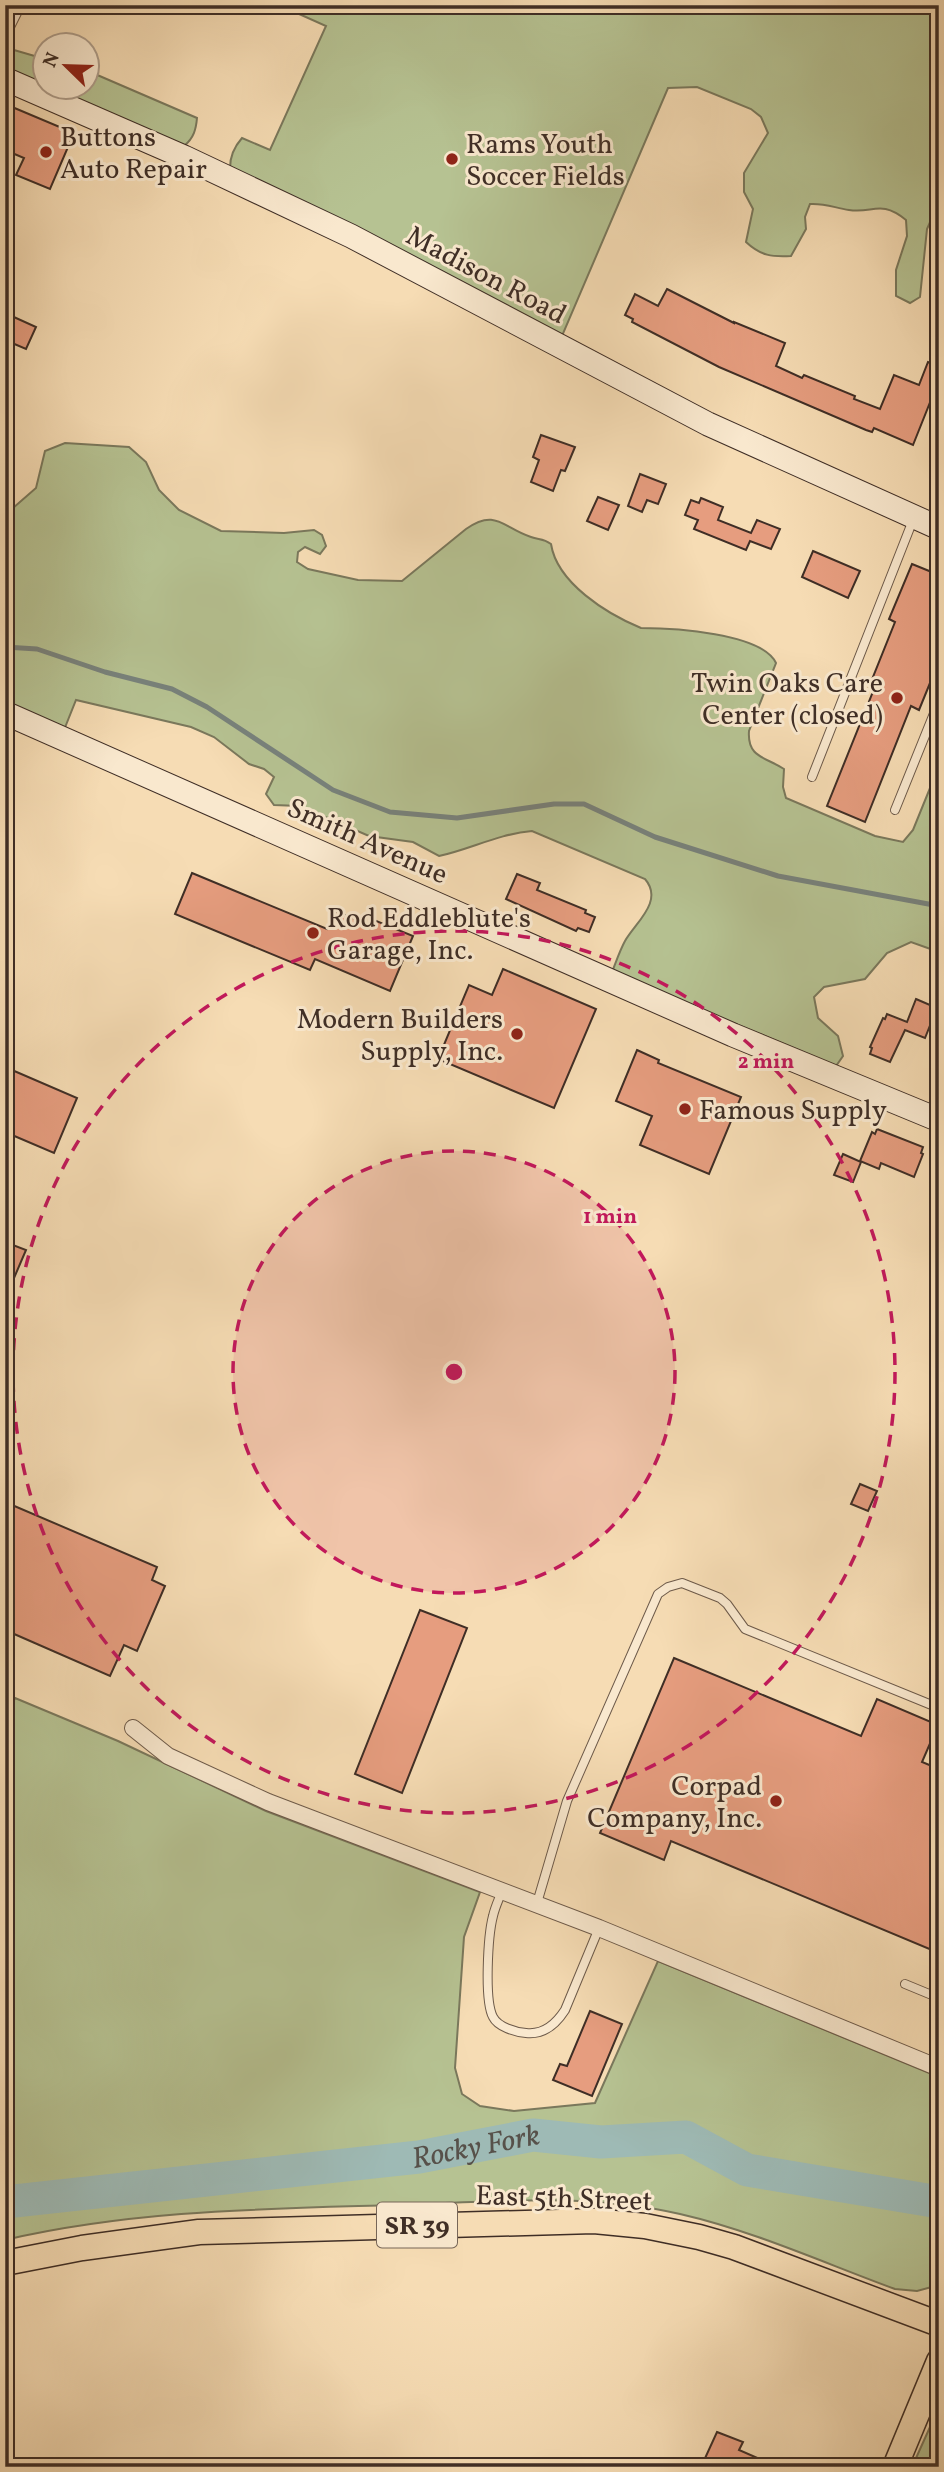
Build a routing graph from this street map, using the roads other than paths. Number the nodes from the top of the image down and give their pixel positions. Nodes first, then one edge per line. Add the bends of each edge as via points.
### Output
1 (21, 5) edge
2 (5, 37) edge
3 (5, 79) edge
4 (914, 518) junction
5 (939, 528) edge
6 (939, 701) edge
7 (5, 713) edge
8 (812, 777) dead end
9 (895, 810) dead end
10 (939, 1120) edge
11 (939, 1708) edge
12 (133, 1728) dead end
13 (503, 1890) junction
14 (537, 1903) junction
15 (599, 1928) junction
16 (905, 1984) dead end
17 (939, 1998) edge
18 (939, 2068) edge
19 (5, 2263) edge
20 (939, 2324) edge
21 (939, 2361) edge
22 (895, 2467) edge

1 - 2 lane
3 - 4 street, Madison Road via 351,236 708,424
4 - 5 street, Madison Road
4 - 8 lane
6 - 9 lane
7 - 10 street, Smith Avenue via 720,1030
11 - 14 lane via 745,1629 720,1598 682,1583 668,1587 658,1594 567,1801
12 - 13 street via 168,1756 268,1802
13 - 14 street
13 - 15 lane via 491,1927 487,1997 493,2019 502,2025 536,2034 558,2020
14 - 15 street
15 - 18 street
16 - 17 lane
19 - 20 main road, East 5th Street / SR 39 via 199,2232 594,2221 645,2226 734,2247
21 - 22 main road

